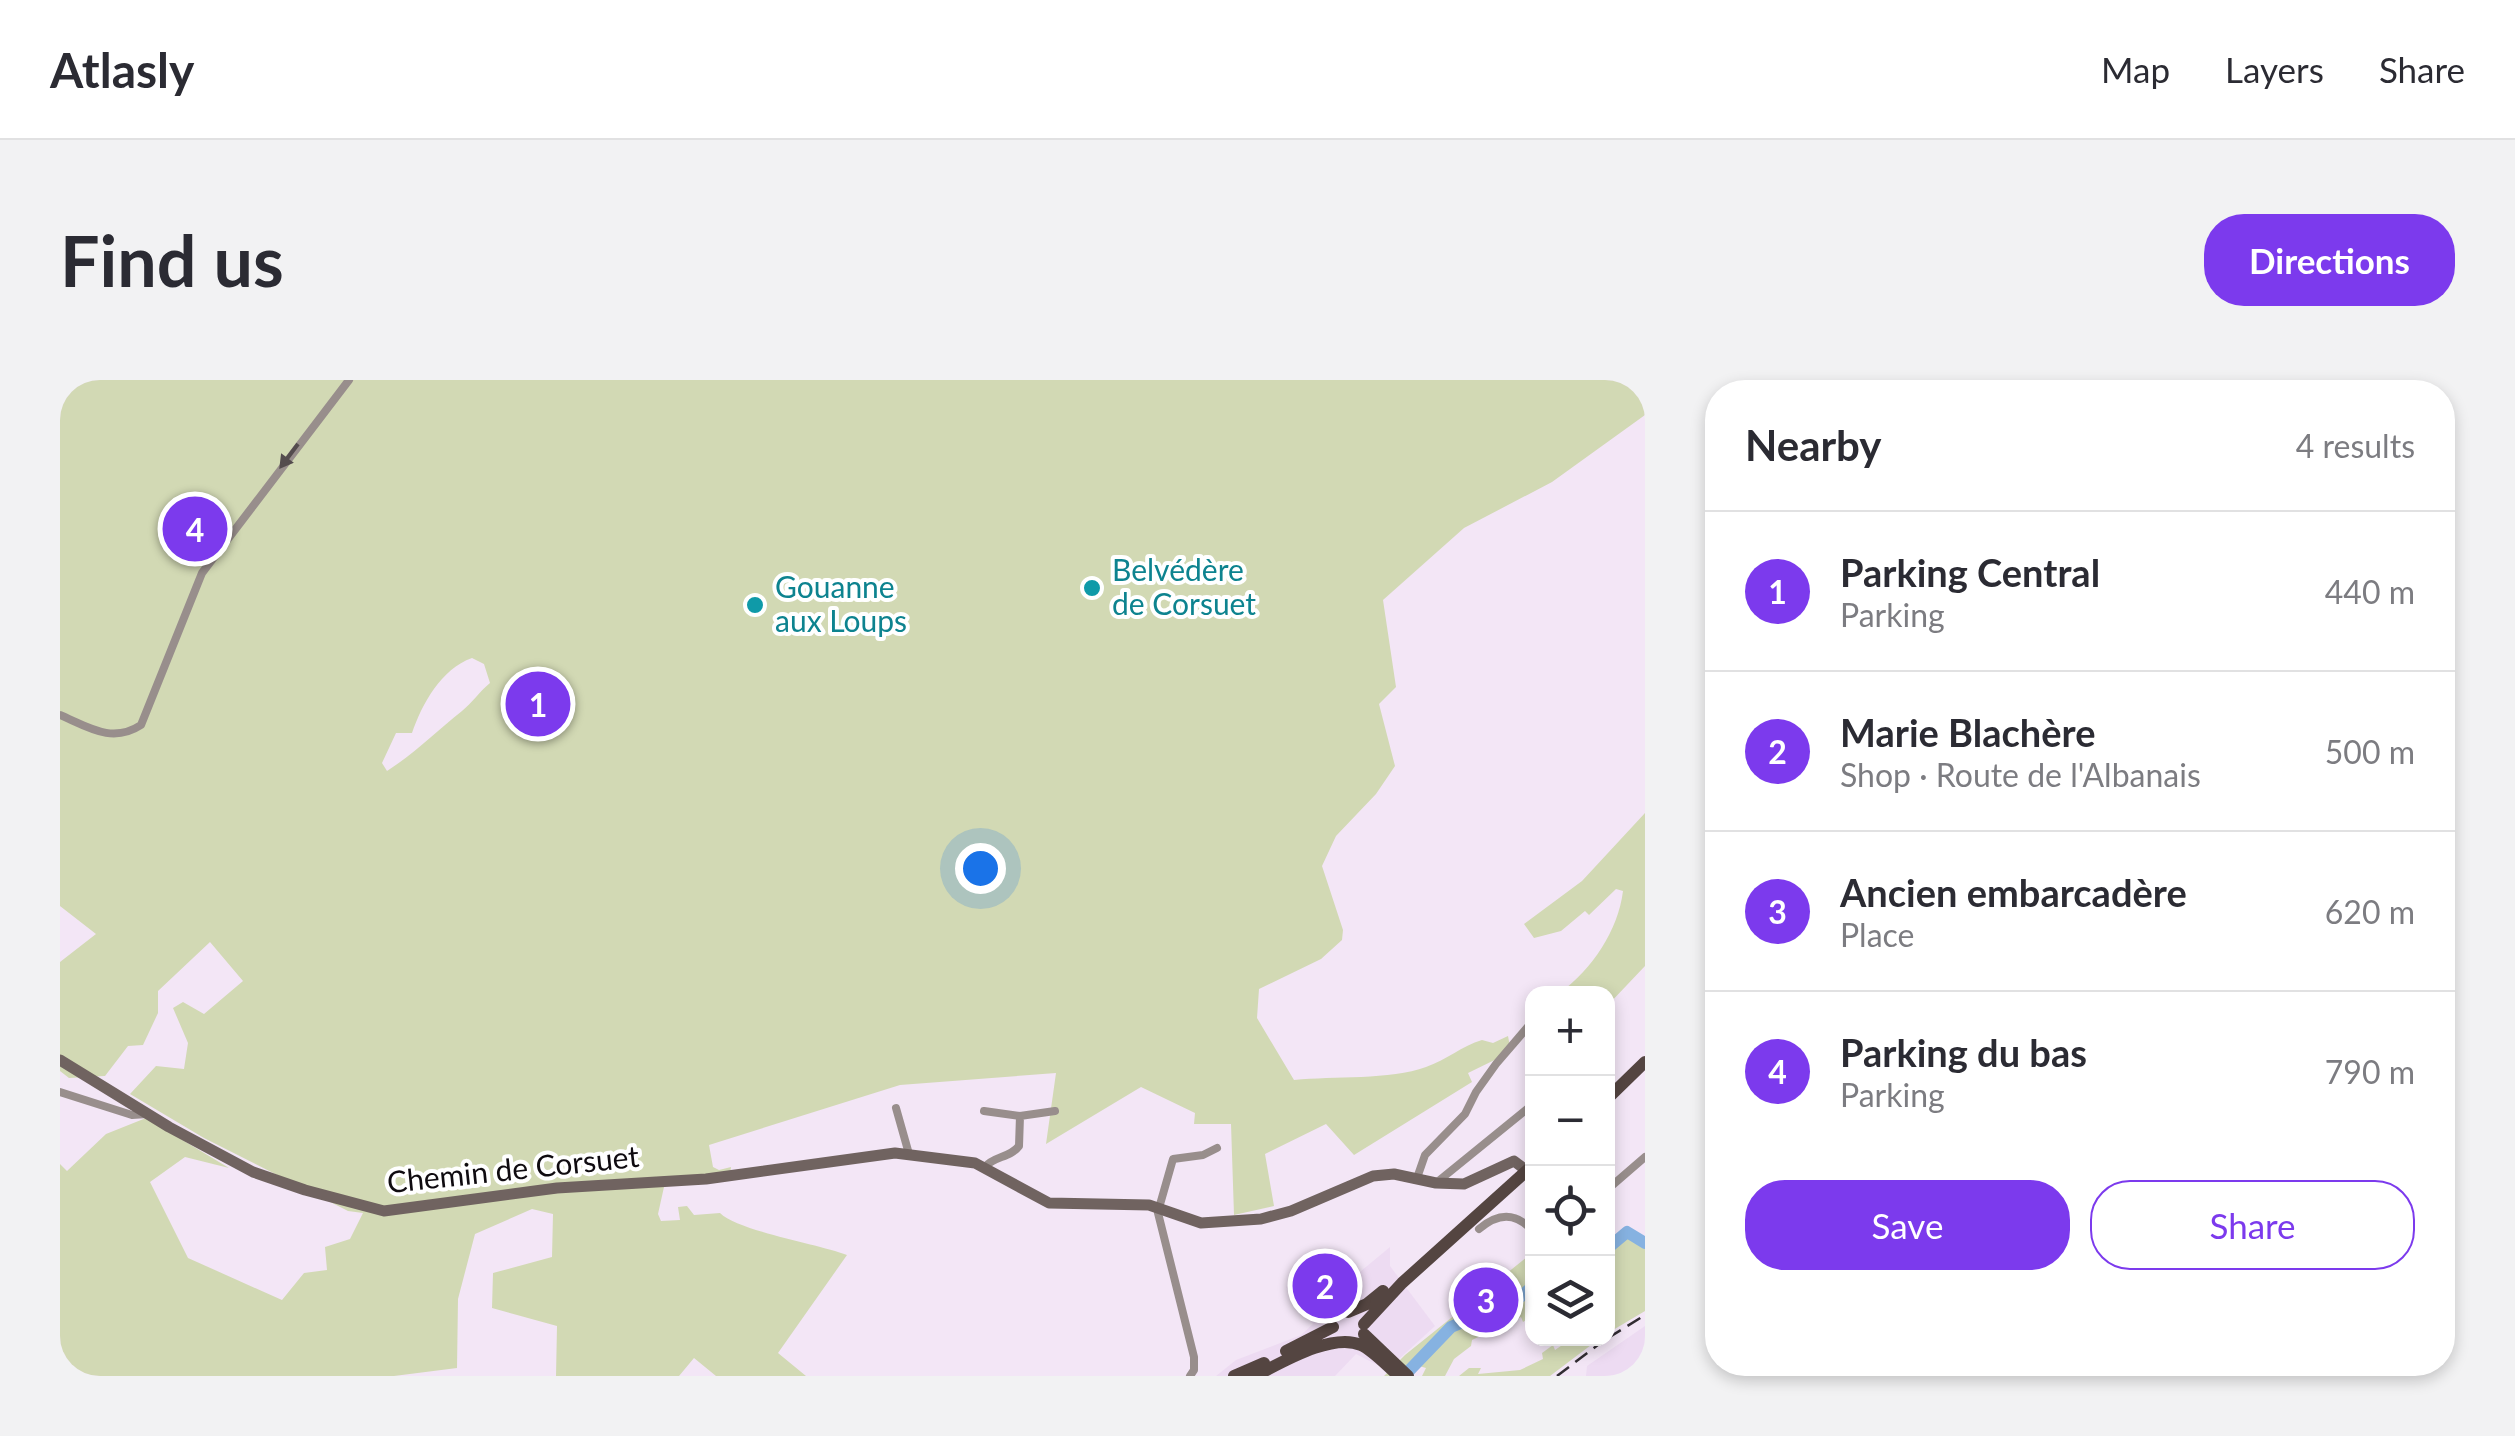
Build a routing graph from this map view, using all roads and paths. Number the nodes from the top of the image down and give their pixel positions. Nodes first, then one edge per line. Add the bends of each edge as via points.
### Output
1 (349, 380) edge
2 (60, 715) edge
3 (1525, 1030) edge
4 (60, 1060) edge
5 (1645, 1062) edge
6 (1645, 1070) edge
7 (1629, 1078) junction
8 (1615, 1091) edge
9 (60, 1092) edge
10 (896, 1108) dead end
11 (984, 1111) dead end
12 (1055, 1111) dead end
13 (1525, 1111) edge
14 (146, 1114) junction
15 (1020, 1116) junction
16 (1217, 1148) dead end
17 (909, 1154) junction
18 (1645, 1156) edge
19 (1525, 1166) edge
20 (985, 1167) junction
21 (1525, 1173) edge
22 (1417, 1178) junction
23 (1436, 1182) junction
24 (1615, 1183) edge
25 (1508, 1188) junction
26 (1158, 1211) junction
27 (1525, 1225) edge
28 (1479, 1229) dead end
29 (1348, 1312) junction
30 (1332, 1328) junction
31 (1361, 1334) junction
32 (1339, 1342) junction
33 (1387, 1362) junction
34 (1255, 1371) edge
35 (1190, 1376) edge
36 (1234, 1376) edge
37 (1243, 1376) edge
38 (1399, 1376) edge
39 (1408, 1376) edge

1 -> 2 street via 202,573 140,726 105,734
3 - 22 street via 1466,1114 1425,1155
4 - 14 street, Chemin de Corsuet
5 - 7 main road
6 - 7 main road
7 - 8 main road
9 - 14 street
10 - 17 street
11 - 15 street
12 - 15 street
13 - 23 street
14 - 17 street, Chemin de Corsuet via 253,1172 384,1211
15 - 20 street via 1019,1146
16 - 26 street via 1175,1156
17 - 20 street, Chemin de Corsuet
18 - 24 street
19 - 23 street via 1514,1161 1464,1184
20 - 26 street, Chemin de Corsuet via 1049,1203
21 - 25 main road
22 - 23 street, Chemin de Corsuet
22 - 26 street, Chemin de Corsuet via 1373,1176 1261,1219 1201,1223
25 - 29 main road via 1367,1304
25 - 31 main road via 1402,1282
26 - 35 street via 1194,1357
27 - 28 street via 1497,1216
29 - 30 main road
29 - 31 main road via 1358,1316
30 - 32 main road
30 - 34 main road
31 - 32 main road
31 - 33 main road
32 - 34 main road
33 - 38 main road
33 - 39 main road
34 - 36 main road
34 - 37 street

